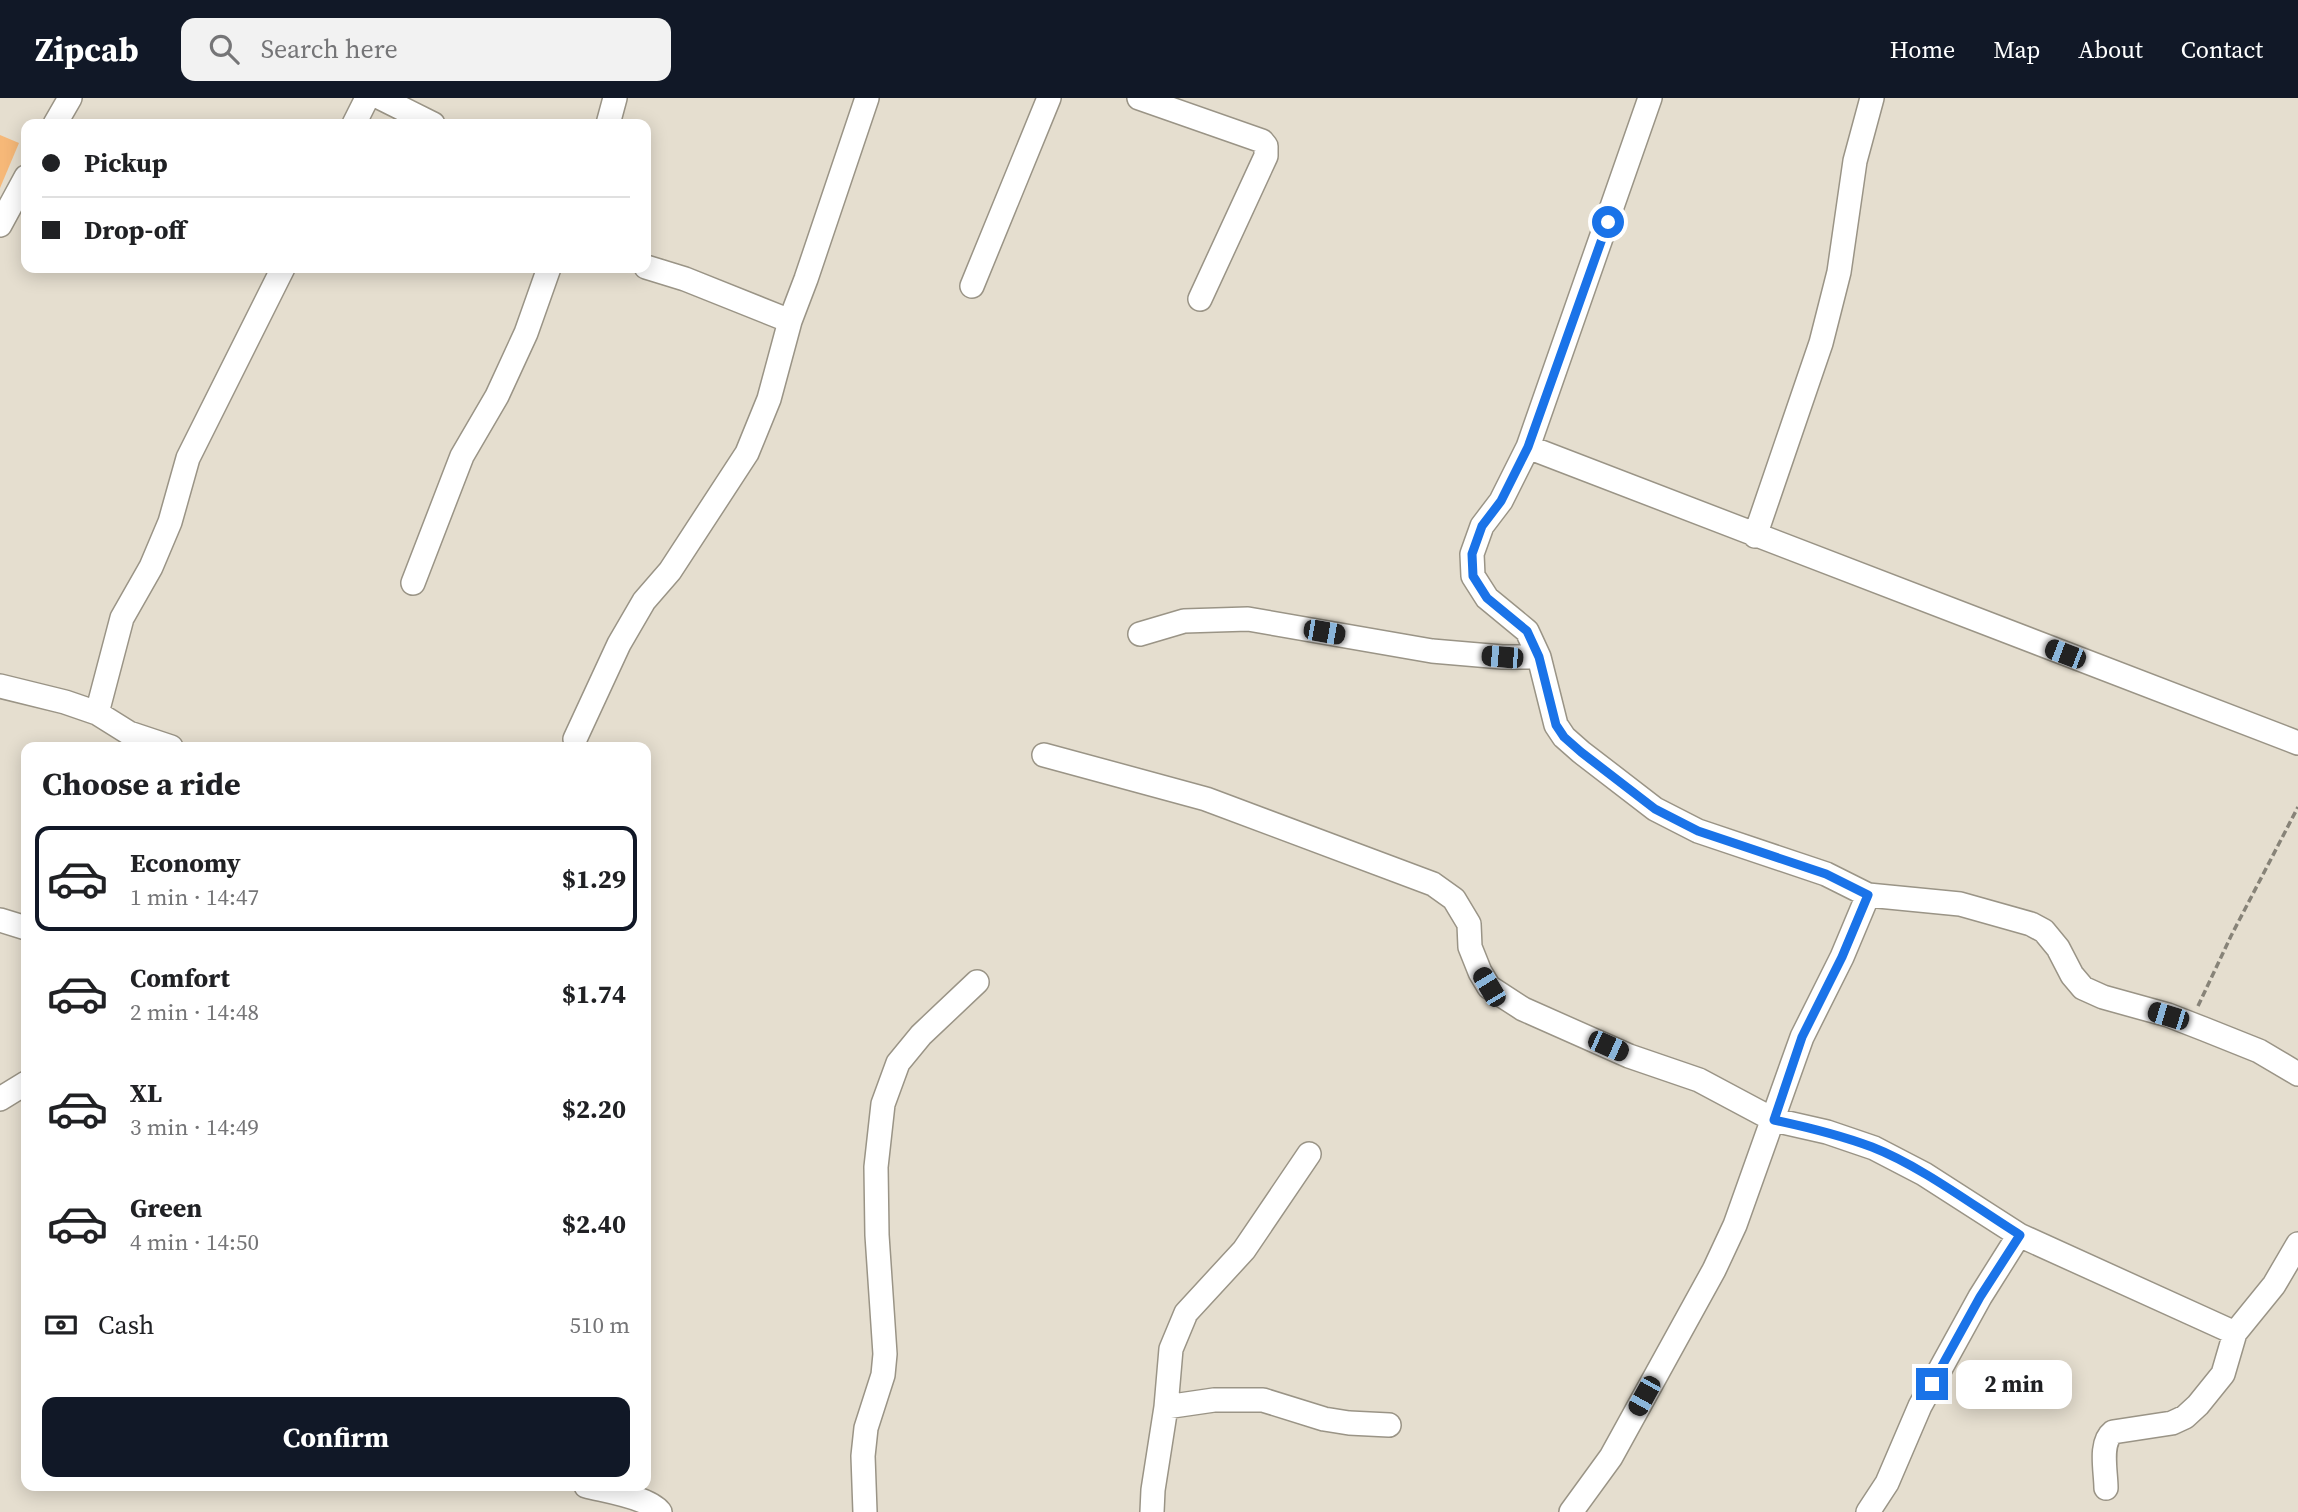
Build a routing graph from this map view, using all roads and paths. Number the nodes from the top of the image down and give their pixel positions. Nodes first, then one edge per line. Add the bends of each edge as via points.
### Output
1 (70, 98) edge
2 (367, 98) edge
3 (381, 98) edge
4 (615, 98) edge
5 (867, 98) edge
6 (1049, 98) edge
7 (1139, 98) edge
8 (1650, 98) edge
9 (1872, 98) edge
10 (58, 119) edge
11 (356, 119) edge
12 (423, 119) edge
13 (609, 119) edge
14 (21, 186) edge
15 (0, 225) edge
16 (651, 269) edge
17 (280, 273) edge
18 (547, 273) edge
19 (972, 286) dead end
20 (1200, 299) dead end
21 (790, 321) junction
22 (1528, 447) junction
23 (1755, 536) junction
24 (413, 583) dead end
25 (1140, 634) dead end
26 (1539, 657) junction
27 (0, 686) edge
28 (97, 713) junction
29 (575, 739) dead end
30 (156, 742) edge
31 (2298, 743) edge
32 (1044, 755) dead end
33 (2298, 807) edge
34 (1868, 895) junction
35 (0, 920) edge
36 (21, 926) edge
37 (977, 982) dead end
38 (2190, 1024) junction
39 (2298, 1074) edge
40 (21, 1086) edge
41 (0, 1099) edge
42 (1774, 1120) junction
43 (1309, 1154) dead end
44 (2020, 1235) junction
45 (2298, 1244) edge
46 (2235, 1333) junction
47 (1166, 1407) junction
48 (1390, 1425) dead end
49 (2106, 1488) dead end
50 (605, 1491) edge
51 (660, 1512) edge
52 (865, 1512) edge
53 (1152, 1512) edge
54 (1570, 1512) edge
55 (1868, 1512) edge

1 - 10 street
2 - 11 street
3 - 12 street
4 - 13 street
5 - 21 street
6 - 19 street
7 - 20 street via 1266,146 1266,156
8 - 22 street
9 - 23 street via 1855,160 1839,272 1821,343
14 - 15 street
16 - 21 street
17 - 28 street via 188,458 170,522 151,568 122,618
18 - 24 street via 526,333 463,456
21 - 29 street via 769,399 747,453 670,571 644,601
22 - 23 street
22 - 26 street via 1501,501 1482,526 1472,554 1473,576 1487,598 1527,631
23 - 31 street
25 - 26 street via 1184,621 1248,619 1432,651
26 - 34 street via 1556,725 1564,737 1655,809 1698,831 1826,874
27 - 28 street
28 - 30 street via 129,733
32 - 42 street via 1206,799 1433,884 1454,899 1469,924 1470,947 1489,987 1523,1009 1629,1056 1699,1080
33 - 38 path
34 - 38 street via 1961,904 2031,924 2045,931 2083,988
34 - 42 street via 1802,1037
35 - 36 street
37 - 52 street via 898,1063 883,1104 876,1167 884,1354 883,1375 866,1428
38 - 39 street via 2259,1051
40 - 41 street
42 - 44 street via 1874,1148
42 - 54 street via 1714,1270 1611,1457
43 - 47 street via 1244,1250 1186,1313 1171,1349
44 - 46 street
44 - 55 street via 1953,1345 1887,1483
45 - 46 street via 2274,1285
46 - 49 street via 2223,1374 2185,1417 2107,1436
47 - 48 street via 1214,1400 1263,1400 1324,1419
47 - 53 street
50 - 51 street via 643,1501

